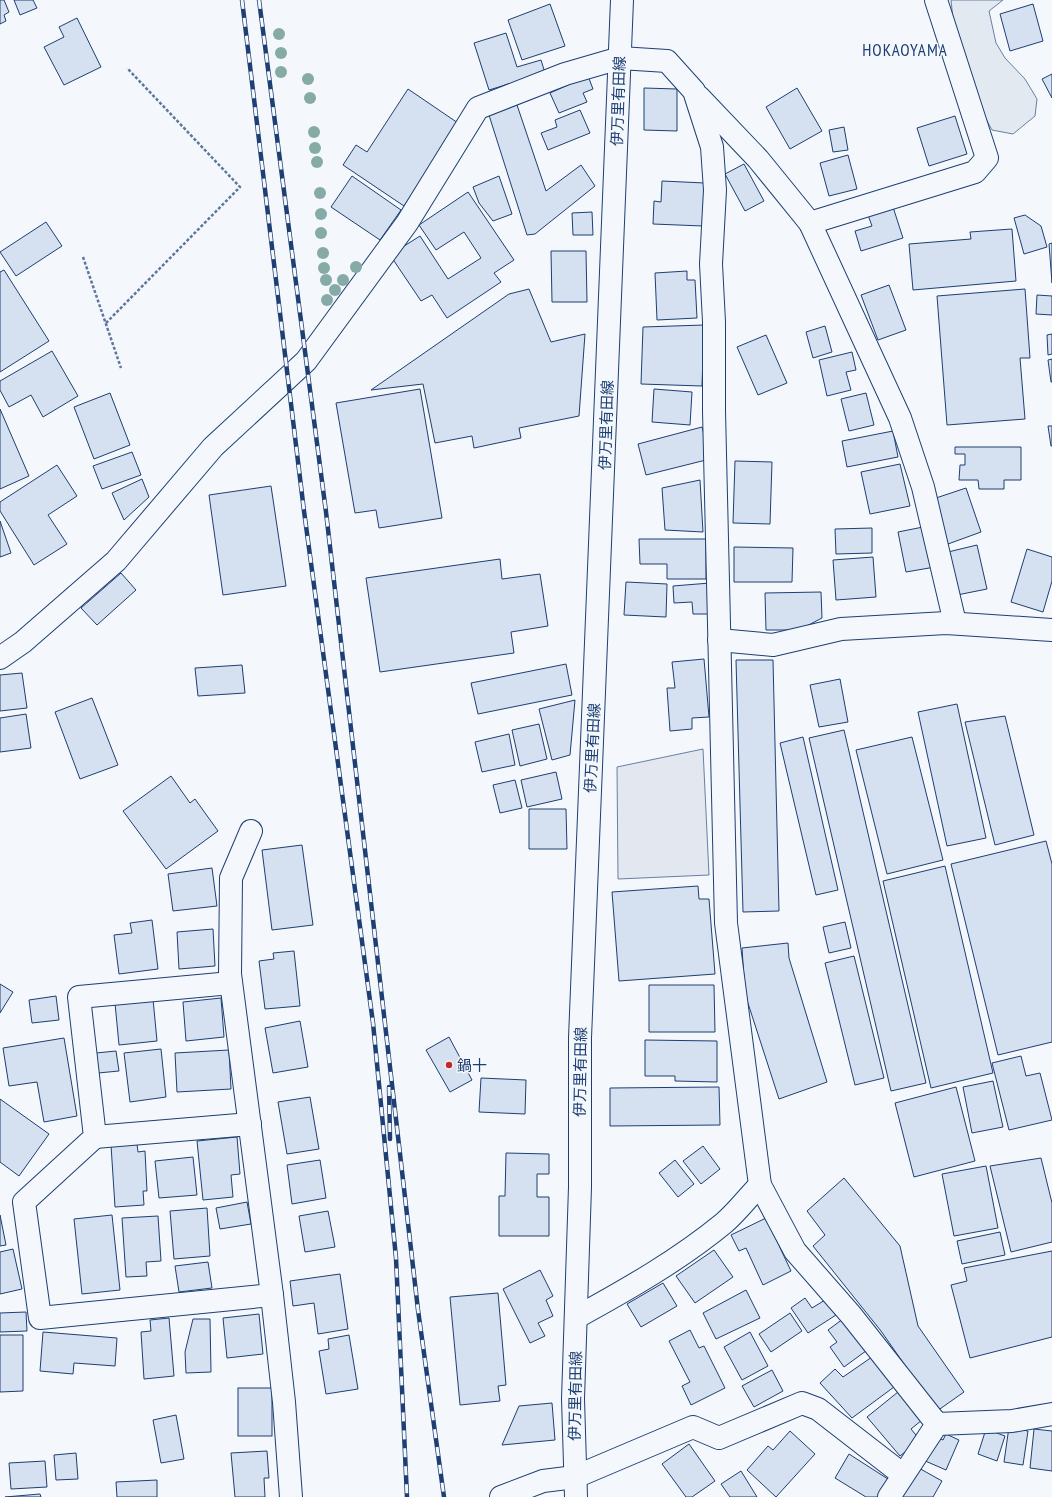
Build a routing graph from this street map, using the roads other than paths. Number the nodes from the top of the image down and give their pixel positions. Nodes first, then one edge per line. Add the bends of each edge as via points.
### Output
1 (622, 0) edge
2 (936, 0) edge
3 (620, 58) junction
4 (694, 91) junction
5 (810, 223) junction
6 (955, 623) junction
7 (1052, 630) edge
8 (720, 640) junction
9 (0, 658) edge
10 (251, 831) dead end
11 (231, 983) junction
12 (250, 1124) junction
13 (95, 1137) junction
14 (760, 1185) junction
15 (272, 1296) junction
16 (577, 1317) junction
17 (1052, 1414) edge
18 (938, 1424) junction
19 (902, 1474) junction
20 (575, 1487) edge
21 (291, 1497) edge
22 (501, 1497) edge
23 (889, 1497) edge

1 - 3 street, 伊万里有田線
2 - 5 street via 987,158 975,172
3 - 4 street via 667,61
3 - 9 street via 566,74 478,108 406,223 306,361 213,447 116,561 23,642
3 - 16 street, 伊万里有田線 via 580,1038
4 - 5 street via 758,159
4 - 8 street via 712,147 715,190 711,264
5 - 6 street via 900,418 923,487
6 - 7 street
6 - 8 street via 841,629 774,645
8 - 14 street via 726,923
10 - 11 street via 232,878
11 - 12 street
11 - 13 street via 79,997
12 - 13 street
12 - 15 street
13 - 15 street via 24,1202 40,1318
14 - 16 street via 725,1222 683,1253
14 - 18 street via 795,1251 851,1315
15 - 21 street
16 - 20 street, 伊万里有田線 via 573,1399
17 - 18 street via 1012,1421
18 - 19 street
19 - 20 street via 818,1409 802,1403 719,1438 693,1427
19 - 23 street
20 - 22 street via 543,1481

